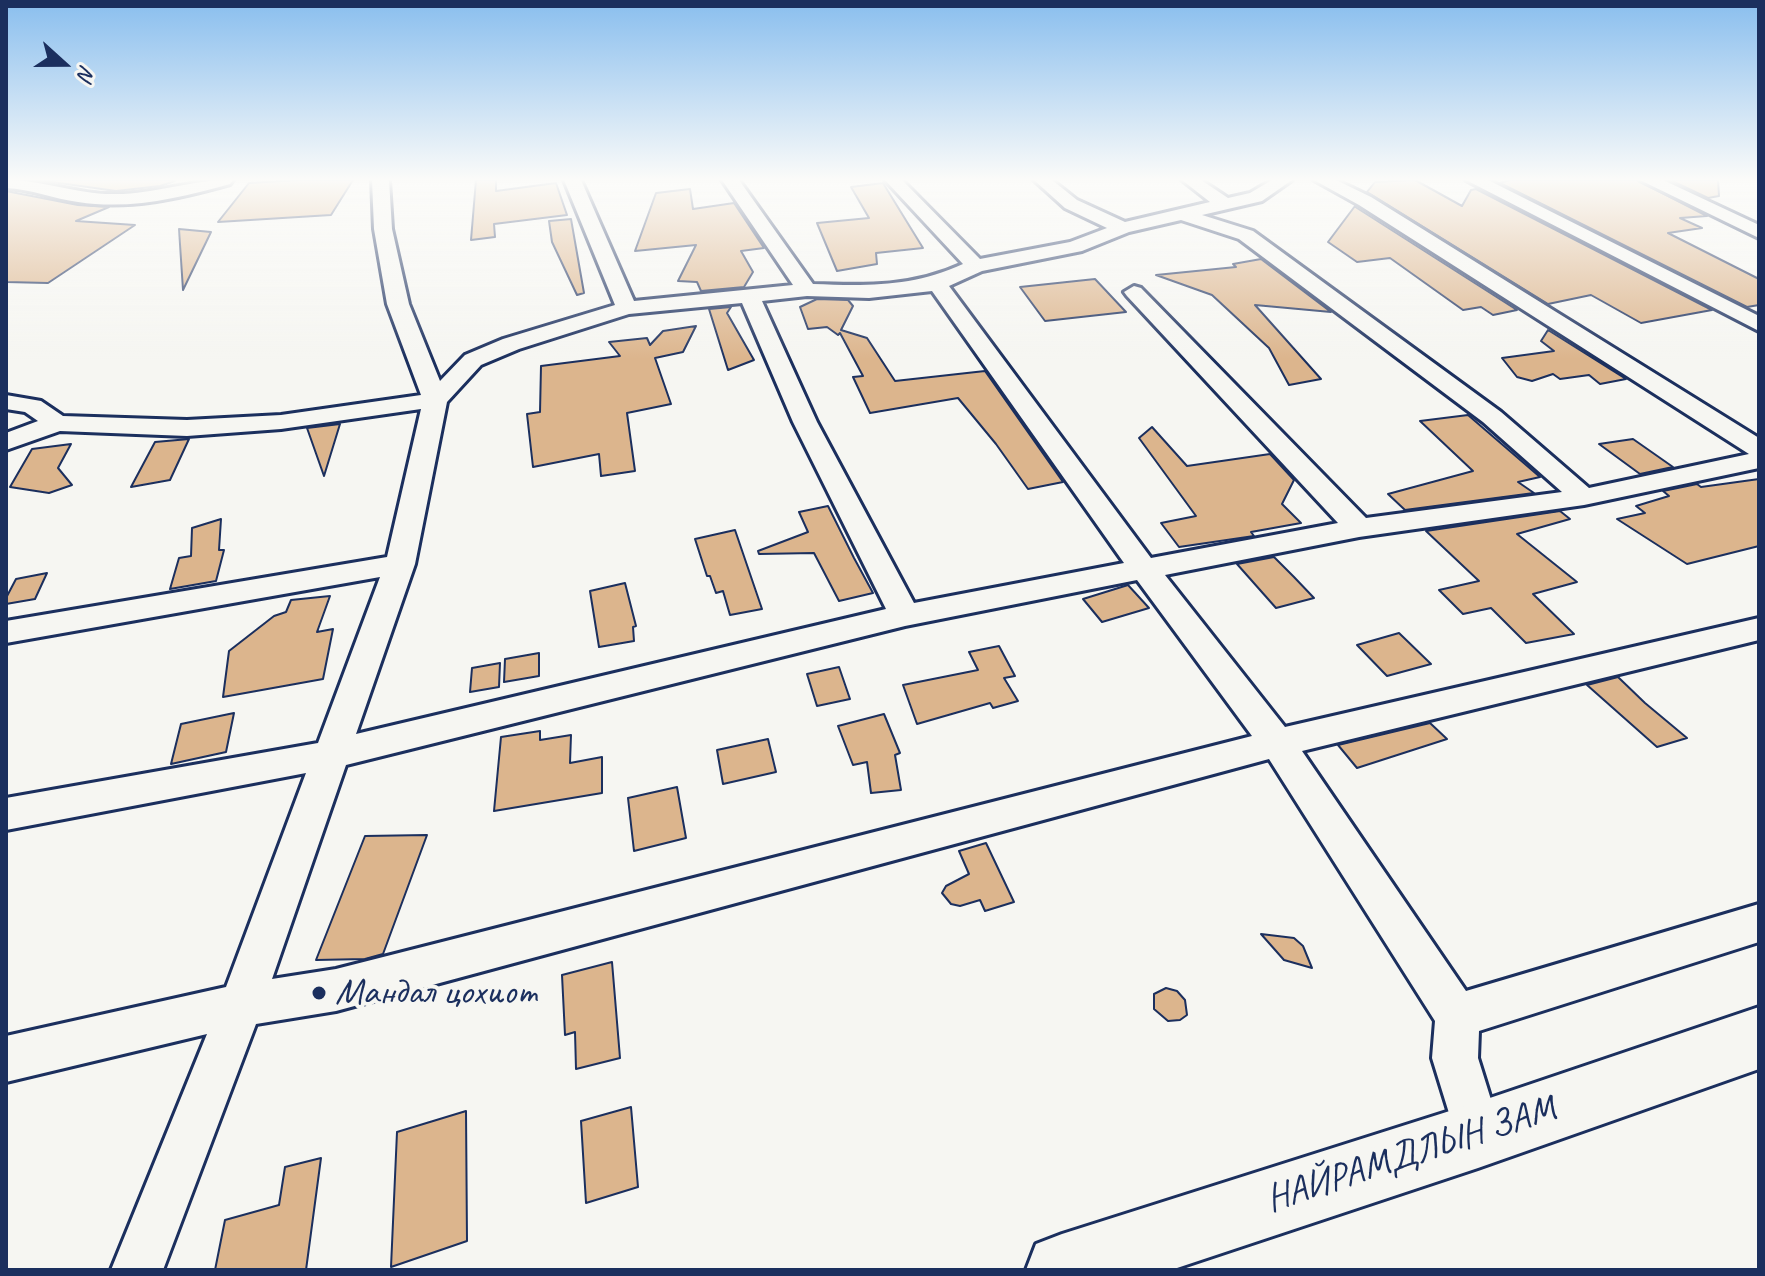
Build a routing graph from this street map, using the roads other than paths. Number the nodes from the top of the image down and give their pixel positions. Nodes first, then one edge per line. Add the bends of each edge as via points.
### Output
1 (385, 240) edge
2 (598, 240) edge
3 (772, 240) edge
4 (950, 240) edge
5 (1094, 240) edge
6 (1252, 240) edge
7 (1426, 240) edge
8 (1592, 240) edge
9 (976, 266) junction
10 (937, 284) junction
11 (807, 290) junction
12 (1134, 292) dead end
13 (750, 297) junction
14 (627, 308) junction
15 (1759, 324) edge
16 (435, 400) junction
17 (6, 402) edge
18 (57, 423) junction
19 (6, 442) edge
20 (1759, 449) edge
21 (1759, 460) edge
22 (1584, 497) junction
23 (1359, 528) junction
24 (400, 564) junction
25 (1144, 569) junction
26 (905, 615) junction
27 (1759, 629) edge
28 (6, 632) edge
29 (1277, 743) junction
30 (333, 754) junction
31 (6, 814) edge
32 (1759, 923) edge
33 (241, 1005) junction
34 (1457, 1016) junction
35 (1759, 1038) edge
36 (6, 1059) edge
37 (1478, 1135) junction
38 (137, 1270) edge
39 (1062, 1270) edge

1 - 16 street via 398,304
2 - 14 street
3 - 11 street
4 - 9 street
5 - 9 street
6 - 22 street via 1492,417
7 - 20 street
8 - 15 street
9 - 10 street
10 - 11 street via 869,292
10 - 25 street
11 - 13 street
12 - 23 street
13 - 14 street
13 - 26 street via 805,422
14 - 16 street via 473,360
16 - 18 street via 281,422 187,428
16 - 24 street
17 - 18 street via 32,406
18 - 19 street
21 - 22 street
22 - 23 street
23 - 25 street
24 - 28 street
24 - 30 street
25 - 26 street
25 - 29 street
26 - 30 street
27 - 29 street
29 - 33 street via 336,990
29 - 34 street
30 - 31 street
30 - 33 street
32 - 34 street
33 - 36 street
33 - 38 street
34 - 37 street via 1455,1058
35 - 37 main road, НАЙРАМДЛЫН ЗАМ
37 - 39 main road, НАЙРАМДЛЫН ЗАМ

